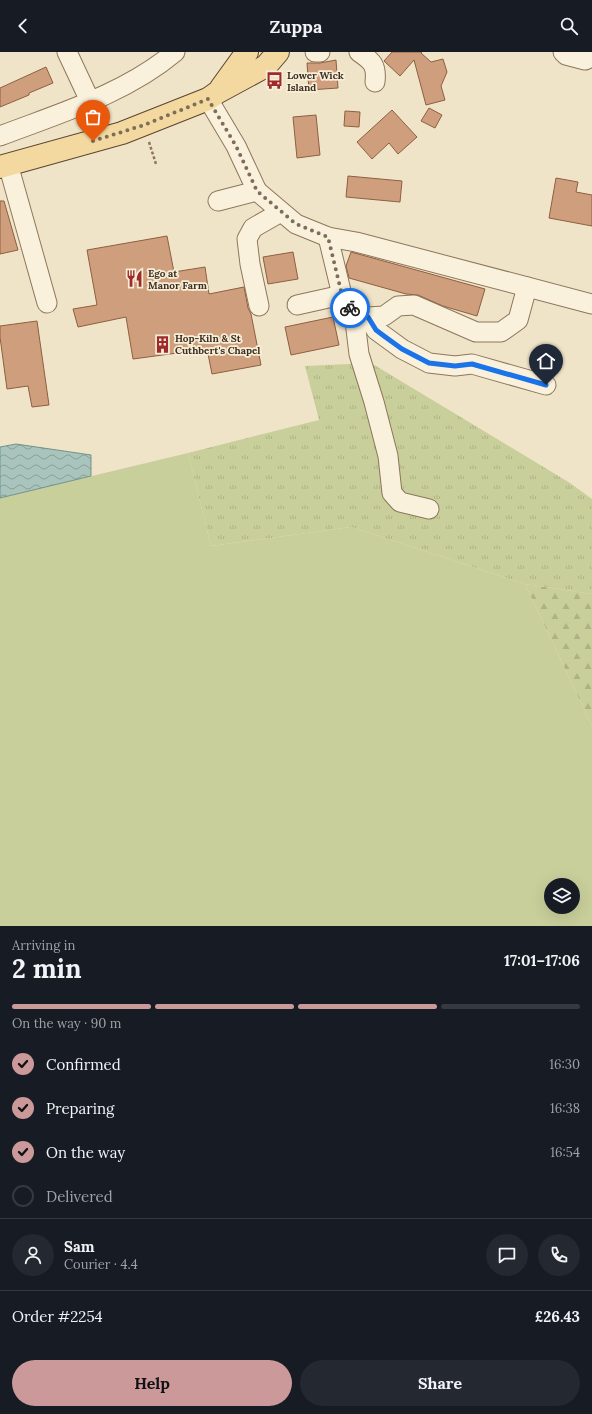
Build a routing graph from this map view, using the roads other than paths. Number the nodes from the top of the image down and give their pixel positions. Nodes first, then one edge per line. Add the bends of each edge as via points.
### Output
1 (67, 52) edge
2 (175, 52) edge
3 (247, 52) edge
4 (278, 52) edge
5 (315, 52) edge
6 (320, 52) edge
7 (359, 52) edge
8 (564, 52) edge
9 (592, 57) edge
10 (375, 82) dead end
11 (213, 96) junction
12 (90, 102) junction
13 (0, 136) edge
14 (4, 166) edge
15 (257, 191) junction
16 (218, 201) dead end
17 (281, 212) junction
18 (328, 237) junction
19 (527, 287) junction
20 (342, 295) junction
21 (47, 303) dead end
22 (592, 304) edge
23 (297, 305) dead end
24 (259, 306) dead end
25 (361, 315) junction
26 (546, 385) dead end
27 (429, 509) dead end

1 - 12 street
2 - 12 street via 126,85
3 - 11 main road
4 - 11 main road via 266,66
5 - 6 street
7 - 10 street via 372,62 376,73
8 - 9 street via 566,55 585,60
11 - 14 main road via 122,133
11 - 15 street
12 - 13 street
14 - 21 street
15 - 16 street
15 - 17 street
17 - 18 street via 296,224
17 - 24 street via 253,228 247,239
18 - 19 street
18 - 20 street
19 - 22 street
19 - 25 street via 518,320 501,332 476,332 414,305 398,306 384,316
20 - 23 street
20 - 25 street
25 - 26 street via 402,349 429,363 455,366 472,364
25 - 27 street via 359,354 388,456 392,493 400,502

